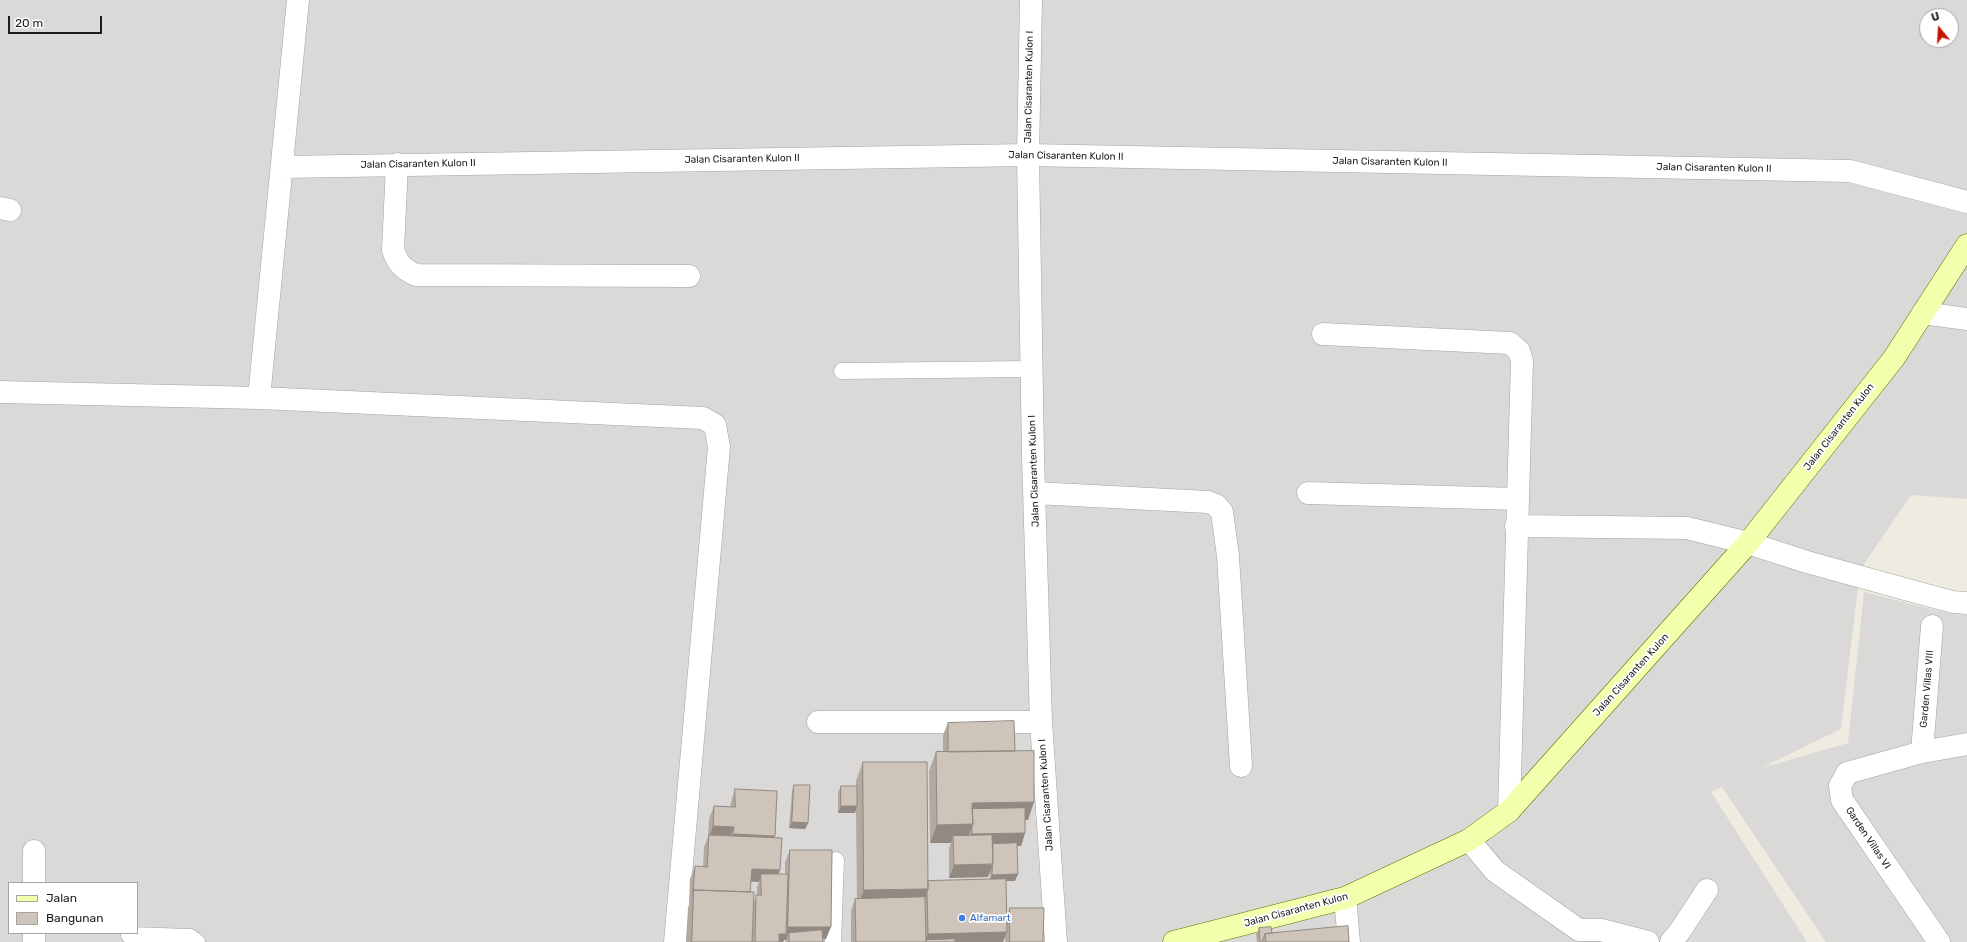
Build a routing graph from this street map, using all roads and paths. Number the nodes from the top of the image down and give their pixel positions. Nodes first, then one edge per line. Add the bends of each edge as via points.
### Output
1 (298, 0) edge
2 (1031, 0) edge
3 (1028, 155) junction
4 (397, 164) junction
5 (283, 167) junction
6 (1967, 202) edge
7 (1967, 245) edge
8 (689, 276) dead end
9 (1923, 313) junction
10 (1967, 319) edge
11 (1323, 334) dead end
12 (1032, 368) junction
13 (842, 371) dead end
14 (0, 392) edge
15 (258, 398) junction
16 (1035, 493) junction
17 (1308, 493) dead end
18 (1517, 500) junction
19 (1516, 526) junction
20 (1748, 542) junction
21 (1967, 603) edge
22 (1932, 626) dead end
23 (818, 722) dead end
24 (1041, 722) junction
25 (1967, 744) edge
26 (1922, 752) junction
27 (1241, 766) dead end
28 (1509, 811) junction
29 (1469, 840) junction
30 (34, 851) dead end
31 (836, 860) dead end
32 (34, 882) edge
33 (1707, 890) dead end
34 (1345, 898) junction
35 (129, 935) dead end
36 (1578, 936) edge
37 (197, 942) edge
38 (675, 942) edge
39 (833, 942) edge
40 (1056, 942) edge
41 (1174, 942) edge
42 (1349, 942) edge
43 (1648, 942) edge
44 (1671, 942) edge
45 (1939, 942) edge

1 - 5 street
2 - 3 street, Jalan Cisaranten Kulon I
3 - 4 street, Jalan Cisaranten Kulon II
3 - 6 street, Jalan Cisaranten Kulon II via 1850,171
3 - 12 street, Jalan Cisaranten Kulon I
4 - 5 street, Jalan Cisaranten Kulon II
4 - 8 street via 393,250 398,263 416,275
5 - 15 street
7 - 9 main road, Jalan Cisaranten Kulon
9 - 10 street
9 - 20 main road, Jalan Cisaranten Kulon via 1894,358
11 - 18 street via 1510,343 1519,351 1522,361
12 - 13 lane
12 - 16 street, Jalan Cisaranten Kulon I
14 - 15 street
15 - 38 street via 703,418 715,425 719,447
16 - 24 street, Jalan Cisaranten Kulon I
16 - 27 street via 1208,502 1216,505 1222,512 1228,556
17 - 18 street
18 - 19 street
19 - 20 street via 1687,528
19 - 28 street
20 - 21 street via 1843,572 1953,602
20 - 28 main road, Jalan Cisaranten Kulon
22 - 26 street, Garden Villas VIII
23 - 24 street
24 - 40 street, Jalan Cisaranten Kulon I
25 - 26 street, Garden Villas VI
26 - 45 street, Garden Villas VI via 1847,773 1840,786 1842,800
28 - 29 main road, Jalan Cisaranten Kulon
29 - 34 main road, Jalan Cisaranten Kulon
29 - 36 street via 1495,871
30 - 32 street
31 - 39 lane
33 - 44 street
34 - 41 main road, Jalan Cisaranten Kulon
34 - 42 street
35 - 37 lane via 190,937
36 - 43 street via 1601,930

